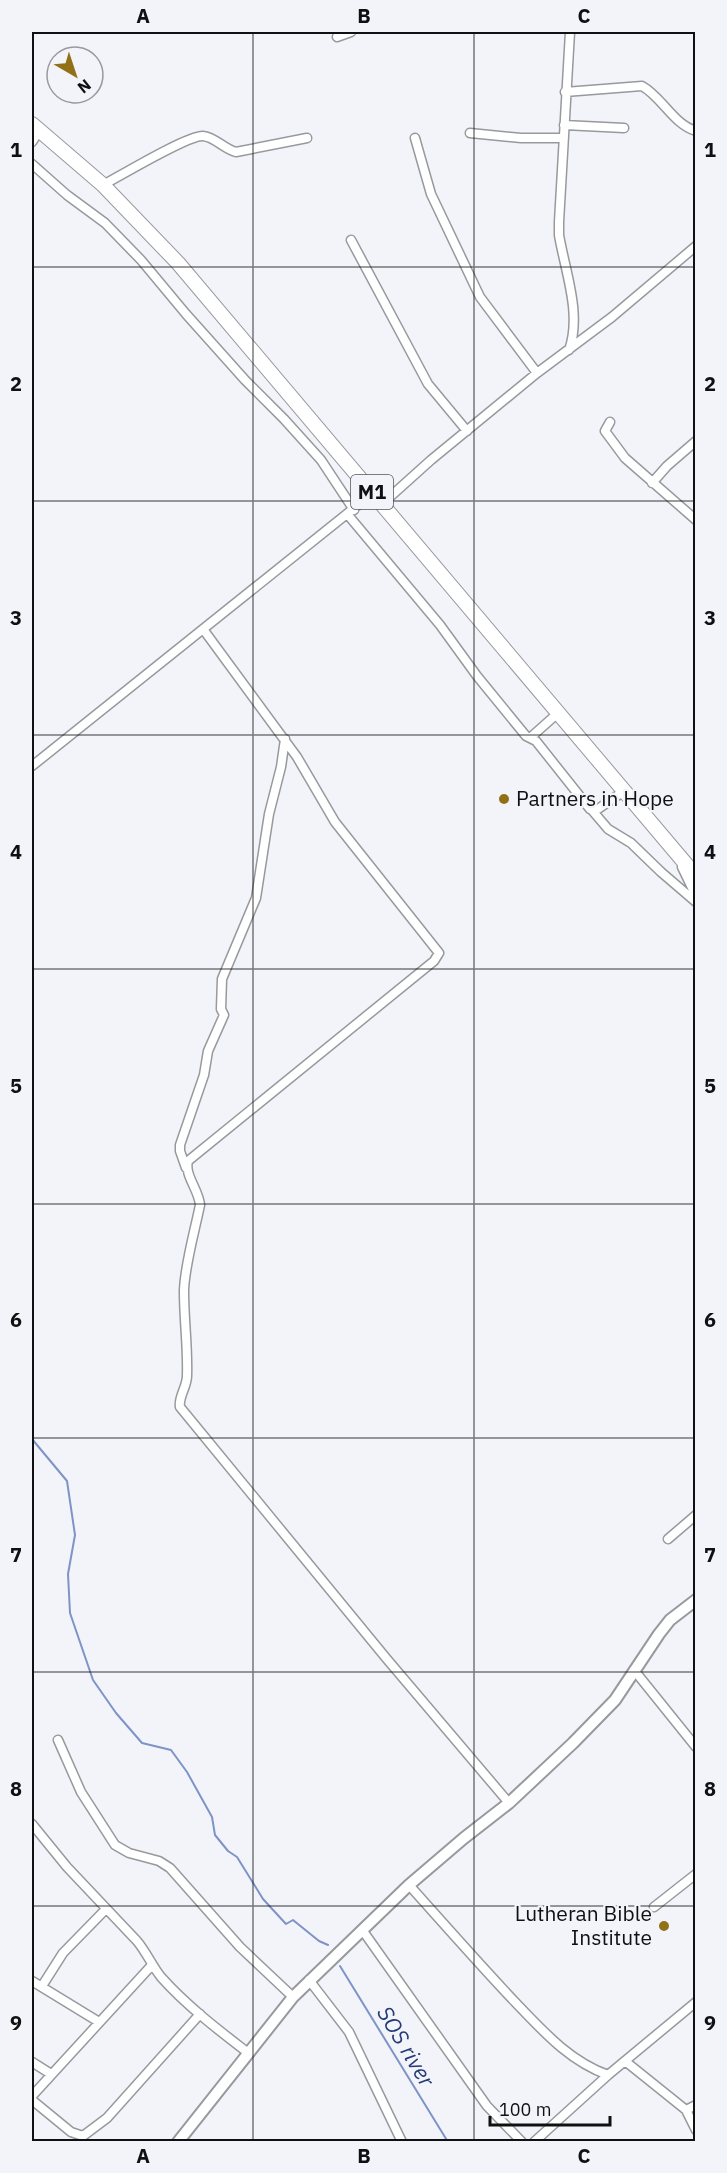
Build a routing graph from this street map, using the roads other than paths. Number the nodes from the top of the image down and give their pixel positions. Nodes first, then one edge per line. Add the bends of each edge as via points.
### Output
1 (351, 32) edge
2 (570, 32) edge
3 (337, 37) dead end
4 (565, 92) junction
5 (564, 125) junction
6 (624, 128) dead end
7 (696, 130) edge
8 (34, 132) edge
9 (470, 133) dead end
10 (307, 138) dead end
11 (415, 138) dead end
12 (563, 138) junction
13 (32, 164) edge
14 (103, 185) junction
15 (351, 240) dead end
16 (696, 246) edge
17 (569, 351) junction
18 (537, 373) junction
19 (610, 422) dead end
20 (467, 431) junction
21 (696, 441) edge
22 (652, 483) junction
23 (373, 493) junction
24 (382, 504) junction
25 (351, 512) junction
26 (696, 520) edge
27 (203, 629) junction
28 (558, 713) junction
29 (531, 737) junction
30 (285, 739) junction
31 (32, 766) edge
32 (624, 791) junction
33 (590, 809) junction
34 (672, 848) junction
35 (696, 876) edge
36 (696, 896) edge
37 (696, 902) edge
38 (186, 1168) junction
39 (696, 1515) edge
40 (668, 1539) dead end
41 (696, 1600) edge
42 (634, 1670) junction
43 (58, 1740) dead end
44 (696, 1747) edge
45 (509, 1803) junction
46 (32, 1824) edge
47 (696, 1874) edge
48 (409, 1885) junction
49 (654, 1906) dead end
50 (105, 1909) junction
51 (363, 1930) junction
52 (152, 1965) junction
53 (309, 1980) junction
54 (32, 1981) edge
55 (42, 1986) junction
56 (293, 1997) junction
57 (696, 2002) edge
58 (200, 2014) junction
59 (99, 2022) junction
60 (247, 2052) junction
61 (625, 2061) junction
62 (32, 2062) edge
63 (51, 2074) junction
64 (608, 2075) junction
65 (32, 2098) edge
66 (696, 2105) edge
67 (686, 2110) junction
68 (696, 2130) edge
69 (84, 2139) edge
70 (178, 2142) edge
71 (402, 2142) edge
72 (522, 2142) edge
73 (534, 2142) edge

1 - 3 street
2 - 4 street
4 - 5 street
4 - 7 street via 642,86 685,126
5 - 6 street
5 - 12 street
8 - 14 highway, M1
9 - 12 street
10 - 14 street via 236,152 198,136
11 - 18 street via 431,194 474,287
12 - 17 street via 559,235 574,316
13 - 25 street via 105,223 141,260 245,380 315,453
14 - 23 highway, M1 via 178,263
15 - 20 street via 428,384
16 - 17 street
17 - 18 street
18 - 20 street
19 - 22 street via 605,431 625,458
20 - 24 street
21 - 22 street
22 - 26 street
23 - 24 highway, M1
23 - 25 street
24 - 28 highway, M1
25 - 27 street
25 - 29 street via 477,676 526,736
27 - 30 street
27 - 31 street
28 - 29 street
28 - 32 highway, M1
29 - 33 street
30 - 38 street via 256,898 222,979 224,1015 208,1051 204,1075 180,1145
30 - 38 street via 335,822 439,953 188,1161
32 - 33 street via 598,809
32 - 34 highway, M1
33 - 37 street via 608,829 631,843
34 - 35 highway, M1
34 - 36 street
38 - 45 street via 200,1205 184,1285 187,1380 180,1407
39 - 40 street
41 - 42 street via 670,1620
42 - 44 street
42 - 45 street via 615,1700
43 - 56 street via 81,1792 115,1845 170,1868 240,1947
45 - 48 street
46 - 50 street
47 - 49 street
48 - 51 street
48 - 64 street via 556,2044 585,2065
50 - 52 street via 138,1941
50 - 55 street via 63,1953
51 - 53 street
51 - 72 street via 487,2106
52 - 58 street
52 - 59 street
53 - 56 street
53 - 71 street via 348,2032
54 - 55 street
55 - 59 street
56 - 60 street
57 - 61 street
58 - 60 street
58 - 69 street
59 - 63 street
60 - 70 street
61 - 64 street
61 - 67 street
62 - 63 street
63 - 65 street
64 - 73 street
65 - 69 street
66 - 67 street
67 - 68 street

